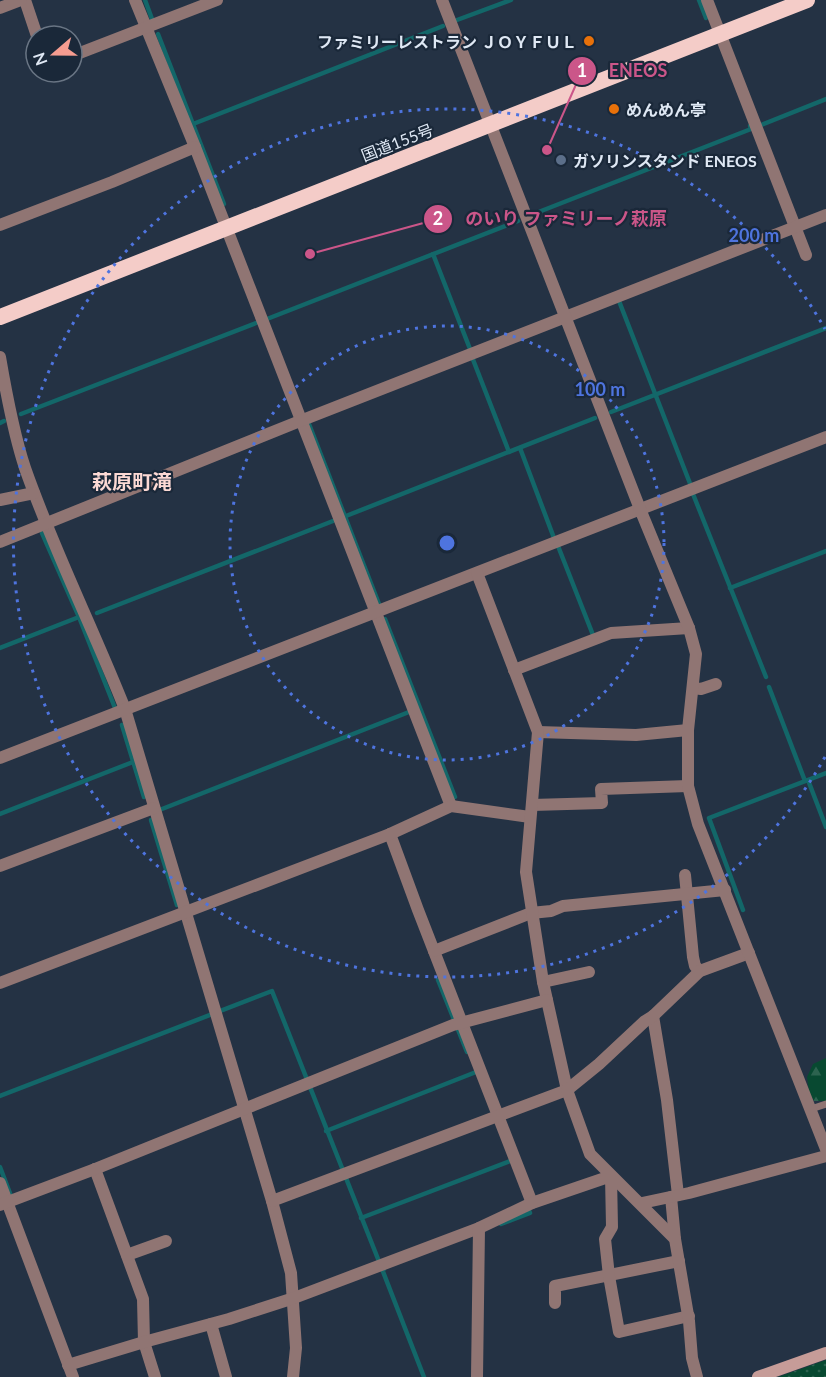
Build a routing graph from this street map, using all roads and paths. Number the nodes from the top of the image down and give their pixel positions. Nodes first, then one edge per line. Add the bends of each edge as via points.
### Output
1 (23, 0) edge
2 (135, 0) edge
3 (217, 0) edge
4 (442, 0) edge
5 (707, 0) edge
6 (807, 0) edge
7 (0, 8) edge
8 (33, 24) edge
9 (146, 27) junction
10 (720, 34) junction
11 (84, 51) edge
12 (491, 125) junction
13 (195, 147) junction
14 (826, 215) edge
15 (0, 225) edge
16 (796, 227) junction
17 (226, 228) junction
18 (806, 255) dead end
19 (0, 317) edge
20 (566, 317) junction
21 (0, 357) edge
22 (300, 421) junction
23 (826, 437) edge
24 (34, 493) junction
25 (0, 501) edge
26 (640, 509) junction
27 (46, 524) junction
28 (0, 542) edge
29 (477, 573) junction
30 (375, 612) junction
31 (689, 628) junction
32 (514, 670) junction
33 (716, 684) dead end
34 (693, 688) junction
35 (125, 709) junction
36 (688, 729) junction
37 (538, 732) junction
38 (0, 758) edge
39 (688, 786) junction
40 (451, 806) junction
41 (154, 808) junction
42 (531, 811) junction
43 (390, 834) junction
44 (0, 866) edge
45 (685, 875) dead end
46 (725, 890) junction
47 (687, 894) junction
48 (186, 913) junction
49 (531, 913) junction
50 (434, 951) junction
51 (749, 953) junction
52 (700, 971) junction
53 (588, 972) dead end
54 (543, 982) junction
55 (0, 983) edge
56 (546, 1000) junction
57 (653, 1016) junction
58 (462, 1023) junction
59 (567, 1090) junction
60 (826, 1104) edge
61 (244, 1108) junction
62 (811, 1109) junction
63 (498, 1115) junction
64 (826, 1149) edge
65 (826, 1156) edge
66 (95, 1169) junction
67 (611, 1176) junction
68 (0, 1183) edge
69 (675, 1196) junction
70 (272, 1201) junction
71 (4, 1203) edge
72 (532, 1203) junction
73 (642, 1203) junction
74 (479, 1228) junction
75 (675, 1239) junction
76 (166, 1240) dead end
77 (127, 1256) junction
78 (679, 1261) junction
79 (609, 1275) junction
80 (294, 1298) junction
81 (555, 1303) dead end
82 (688, 1316) junction
83 (211, 1324) junction
84 (144, 1342) junction
85 (826, 1353) edge
86 (71, 1371) edge
87 (155, 1377) edge
88 (226, 1377) edge
89 (293, 1377) edge
90 (477, 1377) edge
91 (697, 1377) edge
92 (758, 1377) edge

1 - 7 street
1 - 8 street
2 - 9 street
3 - 9 street
4 - 12 street
5 - 10 street
6 - 10 highway, 国道155号
9 - 11 street
9 - 13 street
10 - 12 highway, 国道155号
10 - 16 street
12 - 17 highway, 国道155号
12 - 20 street
13 - 15 street
13 - 17 street
14 - 16 street
16 - 18 street
16 - 20 street
17 - 19 highway, 国道155号
17 - 22 street
20 - 22 street
20 - 26 street
21 - 24 street
22 - 27 street
22 - 30 street
23 - 26 street
24 - 25 street
24 - 27 street
26 - 29 street
26 - 31 street
27 - 28 street
27 - 35 street
29 - 30 street
29 - 32 street
30 - 35 street
30 - 40 street
31 - 32 street via 611,633
31 - 34 street via 696,654
32 - 37 street
33 - 34 street
34 - 36 street
35 - 38 street
35 - 41 street
36 - 37 street via 636,735
36 - 39 street
37 - 42 street
39 - 42 street via 601,789 602,802
39 - 46 street via 698,824
40 - 42 street
40 - 43 street
41 - 44 street
41 - 48 street
42 - 49 street via 526,872
43 - 48 street
43 - 50 street
45 - 47 street
46 - 47 street
46 - 51 street
47 - 49 street via 562,906
47 - 52 street via 693,957
48 - 55 street
48 - 61 street
49 - 50 street
49 - 54 street
50 - 58 street
51 - 52 street
51 - 62 street
52 - 57 street
53 - 54 street
54 - 56 street
56 - 58 street
56 - 59 street
57 - 59 street
57 - 69 street via 667,1100
58 - 61 street
58 - 63 street
59 - 63 street
59 - 67 street via 590,1154
60 - 62 lane
61 - 66 street
61 - 70 street
62 - 64 street
63 - 70 street
63 - 72 street
65 - 69 street
66 - 71 street
66 - 77 street
67 - 72 street
67 - 73 street
67 - 79 street via 612,1227 605,1239
68 - 71 street
69 - 73 street
69 - 75 street
70 - 80 street
71 - 86 street
72 - 74 street
73 - 75 street
74 - 80 street
74 - 90 street
75 - 78 street
76 - 77 street
77 - 84 street via 143,1299
78 - 79 street
78 - 82 street
79 - 81 street via 555,1286
79 - 82 street via 619,1332
80 - 83 street
80 - 89 street
82 - 91 street
83 - 84 street
83 - 88 street
84 - 86 street
84 - 87 street
85 - 92 main road

